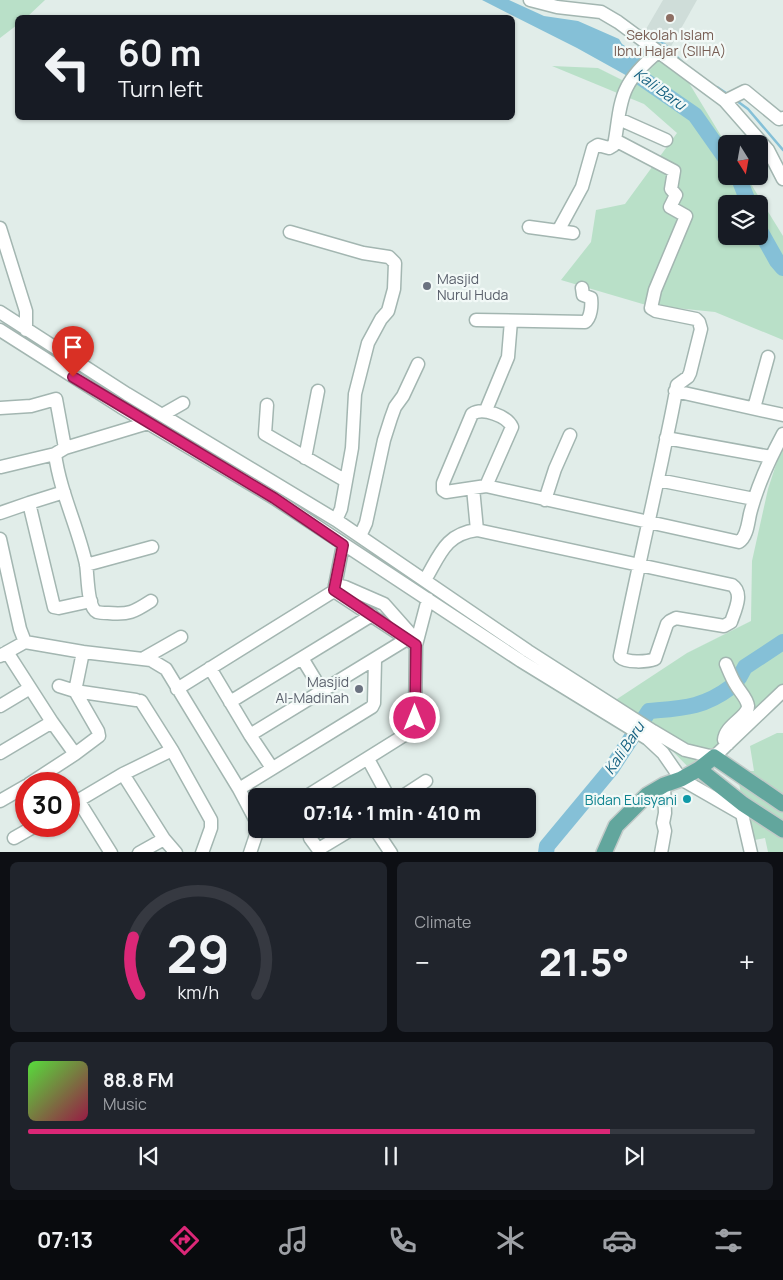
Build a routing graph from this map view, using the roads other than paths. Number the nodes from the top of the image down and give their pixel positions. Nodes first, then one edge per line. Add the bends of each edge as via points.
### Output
1 (530, 0) edge
2 (654, 49) junction
3 (726, 101) junction
4 (783, 118) edge
5 (619, 119) junction
6 (615, 140) junction
7 (666, 140) dead end
8 (783, 178) edge
9 (529, 227) dead end
10 (0, 228) edge
11 (558, 231) junction
12 (290, 232) dead end
13 (573, 233) dead end
14 (582, 288) dead end
15 (0, 312) edge
16 (476, 320) dead end
17 (511, 321) junction
18 (0, 330) edge
19 (26, 330) junction
20 (768, 357) dead end
21 (418, 364) dead end
22 (318, 391) dead end
23 (676, 391) junction
24 (183, 402) dead end
25 (268, 405) dead end
26 (0, 408) edge
27 (754, 408) junction
28 (486, 410) junction
29 (162, 415) junction
30 (783, 415) edge
31 (148, 423) junction
32 (783, 434) edge
33 (570, 435) dead end
34 (666, 438) junction
35 (60, 451) junction
36 (771, 457) junction
37 (305, 458) junction
38 (1, 468) edge
39 (658, 480) junction
40 (346, 481) junction
41 (282, 486) junction
42 (486, 486) junction
43 (473, 488) junction
44 (64, 492) junction
45 (274, 498) junction
46 (754, 499) junction
47 (546, 500) junction
48 (29, 502) junction
49 (0, 513) edge
50 (336, 520) junction
51 (649, 522) junction
52 (477, 530) junction
53 (360, 536) junction
54 (0, 539) edge
55 (343, 545) junction
56 (152, 547) dead end
57 (639, 564) junction
58 (86, 565) junction
59 (425, 580) junction
60 (335, 588) junction
61 (428, 599) junction
62 (91, 601) junction
63 (151, 601) dead end
64 (372, 615) junction
65 (181, 637) dead end
66 (25, 642) junction
67 (413, 642) junction
68 (83, 652) junction
69 (3, 654) edge
70 (525, 656) junction
71 (144, 658) junction
72 (302, 658) junction
73 (375, 660) junction
74 (726, 664) dead end
75 (210, 668) junction
76 (59, 686) dead end
77 (30, 688) junction
78 (178, 689) junction
79 (75, 691) junction
80 (322, 691) junction
81 (783, 692) edge
82 (230, 702) junction
83 (0, 706) edge
84 (52, 722) junction
85 (250, 735) junction
86 (650, 735) junction
87 (728, 744) junction
88 (172, 750) junction
89 (0, 753) edge
90 (75, 754) junction
91 (714, 757) junction
92 (368, 759) junction
93 (272, 768) junction
94 (699, 769) junction
95 (48, 772) edge
96 (124, 774) junction
97 (681, 779) junction
98 (426, 781) dead end
99 (664, 785) junction
100 (320, 788) edge
101 (384, 788) edge
102 (415, 788) edge
103 (239, 789) junction
104 (15, 792) edge
105 (80, 800) edge
106 (0, 801) edge
107 (783, 804) edge
108 (248, 806) edge
109 (743, 809) junction
110 (80, 812) edge
111 (783, 830) edge
112 (255, 838) edge
113 (310, 838) dead end
114 (339, 838) edge
115 (381, 838) edge
116 (164, 839) junction
117 (105, 851) edge
118 (320, 851) edge
119 (139, 852) edge
120 (176, 852) edge
121 (202, 852) edge
122 (250, 852) edge
123 (391, 852) edge
124 (604, 852) edge
125 (661, 852) edge
126 (751, 852) edge

1 - 2 street via 601,12
2 - 3 street
2 - 5 street via 627,86
3 - 4 street via 745,91 779,119
3 - 8 street via 768,150
5 - 6 street
5 - 7 street
6 - 11 street via 611,147 594,147 582,187
6 - 23 street via 674,171 671,189 676,194 670,207 686,216 651,306 656,311 696,319 700,325 690,373 677,384
9 - 11 street
10 - 19 street via 26,311
11 - 13 street
12 - 40 street via 389,257 394,263 394,289 388,311 368,344 355,394 352,448
14 - 17 street via 583,294 592,302 588,321
15 - 19 street
16 - 17 street
17 - 28 street via 508,357
18 - 31 street
19 - 29 street
20 - 27 street
21 - 53 street via 390,418 366,523
22 - 37 street
23 - 27 street
23 - 34 street
24 - 29 street
25 - 37 street via 265,434
26 - 35 street via 31,406 56,399
27 - 30 street
28 - 42 street via 512,426
28 - 43 street via 472,414 442,484 447,492
29 - 41 street
31 - 35 street
31 - 45 street
32 - 36 street
33 - 47 street
34 - 36 street
34 - 39 street
35 - 38 street
35 - 44 street
36 - 46 street
37 - 40 street
39 - 46 street
39 - 51 street
40 - 50 street
41 - 45 street
41 - 50 street
42 - 43 street
42 - 47 street
43 - 52 street
44 - 48 street
44 - 58 street
45 - 55 street
46 - 51 street via 744,537 739,542
47 - 51 street
48 - 49 street
48 - 62 street via 54,606 59,608
50 - 53 street
51 - 57 street
52 - 57 street
52 - 59 street via 452,539
53 - 59 street
54 - 66 street
55 - 60 street
55 - 61 street
56 - 58 street
57 - 57 street via 734,585 739,594 732,622 724,626 681,618 672,620 667,624 655,659 622,660 620,656
58 - 62 street
59 - 70 street
60 - 64 street
60 - 67 street via 345,587 384,604
60 - 75 street
61 - 67 street
61 - 70 street
62 - 63 street via 98,612 119,614 133,612
64 - 67 street
64 - 72 street
65 - 71 street
66 - 68 street
66 - 69 street
67 - 73 street
67 - 92 street via 414,724 407,734
68 - 71 street
68 - 79 street
69 - 77 street
70 - 86 street
71 - 78 street via 156,661 166,669
72 - 80 street
72 - 82 street
73 - 80 street
73 - 93 street via 372,707
74 - 87 street via 748,706 726,733 724,740
75 - 78 street
75 - 82 street
76 - 79 street
77 - 83 street
77 - 84 street
78 - 103 street
79 - 88 street via 138,700
79 - 90 street via 99,735
80 - 85 street
81 - 87 street
82 - 85 street
84 - 89 street
84 - 90 street
85 - 93 street
86 - 91 street via 685,750
86 - 97 street
87 - 91 street
88 - 96 street
88 - 121 street via 212,823
90 - 95 street
91 - 94 main road
91 - 107 main road
92 - 100 street
92 - 101 street
93 - 103 street
94 - 97 main road
94 - 109 main road
96 - 105 street
96 - 116 street
97 - 99 main road
97 - 109 street
98 - 102 street
99 - 124 main road via 647,794 616,826
99 - 125 street via 665,831
103 - 108 street
104 - 106 street
109 - 111 main road
109 - 126 street
110 - 117 street
112 - 122 street
113 - 118 street
114 - 118 street
115 - 123 street
116 - 119 street
116 - 120 street

